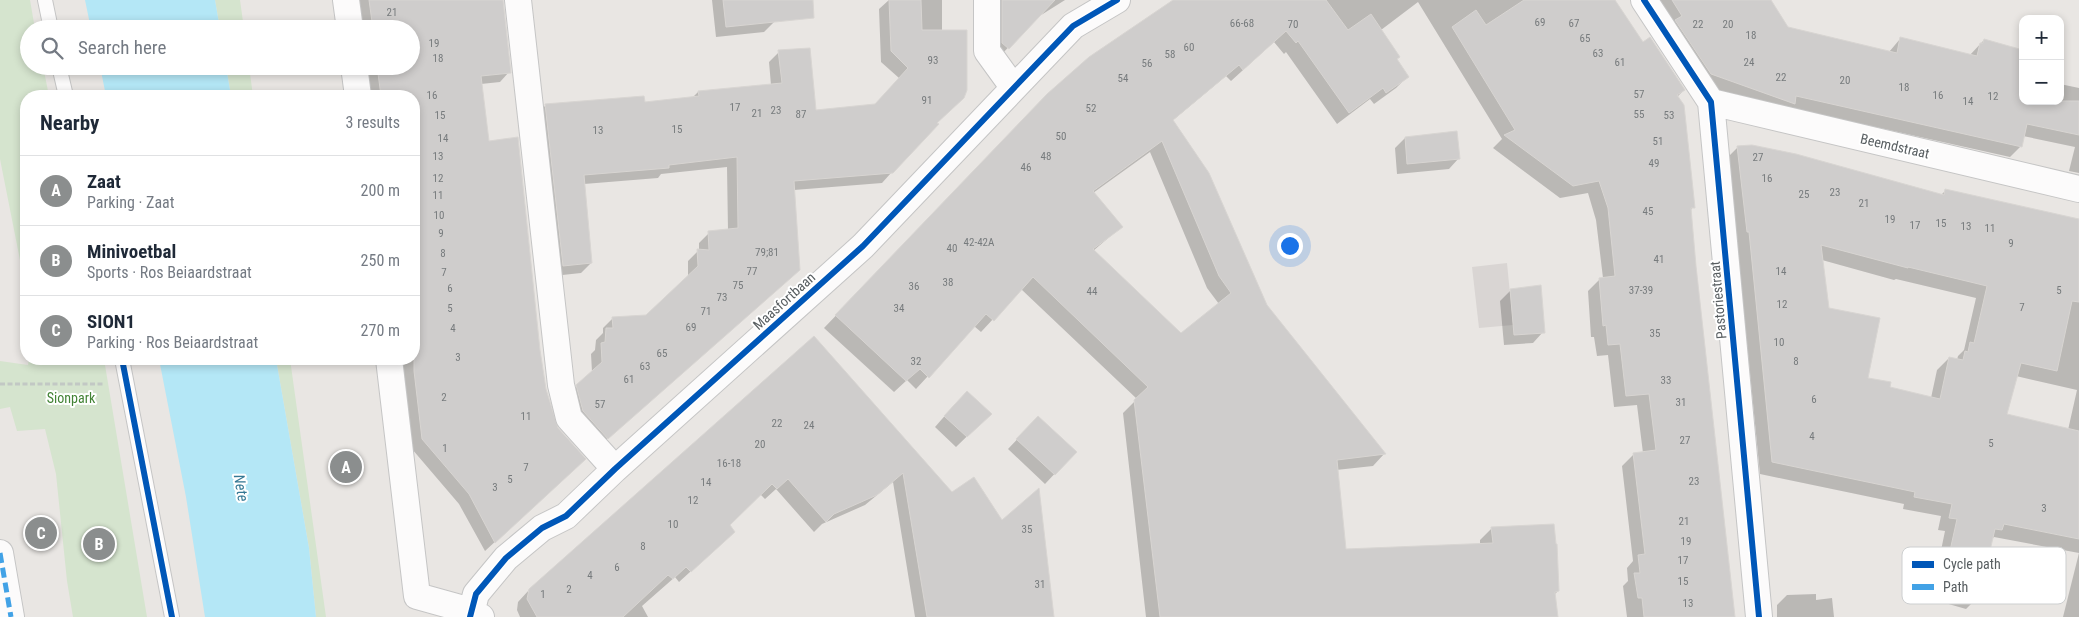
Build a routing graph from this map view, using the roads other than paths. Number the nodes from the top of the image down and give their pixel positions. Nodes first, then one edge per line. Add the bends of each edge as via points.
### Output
1 (45, 0) edge
2 (346, 0) edge
3 (518, 0) edge
4 (986, 0) edge
5 (1117, 0) edge
6 (1644, 0) edge
7 (49, 20) edge
8 (349, 20) edge
9 (61, 75) edge
10 (355, 75) edge
11 (1013, 87) junction
12 (65, 90) edge
13 (357, 90) edge
14 (1711, 102) junction
15 (2079, 189) edge
16 (123, 365) edge
17 (390, 365) edge
18 (615, 469) junction
19 (0, 553) edge
20 (474, 615) edge
21 (11, 617) edge
22 (172, 617) edge
23 (1759, 617) edge

1 - 7 lane
2 - 8 street
3 - 18 street via 561,385 569,418
4 - 11 street via 987,52
5 - 11 street, Maasfortbaan via 1073,26
6 - 14 street, Pastoriestraat
9 - 12 lane
10 - 13 street
11 - 18 street, Maasfortbaan via 863,246
14 - 15 street, Beemdstraat
14 - 23 street, Pastoriestraat
16 - 22 lane
17 - 20 street via 417,596
18 - 20 street, Maasfortbaan via 566,516 542,528 506,558 476,594
19 - 21 street

